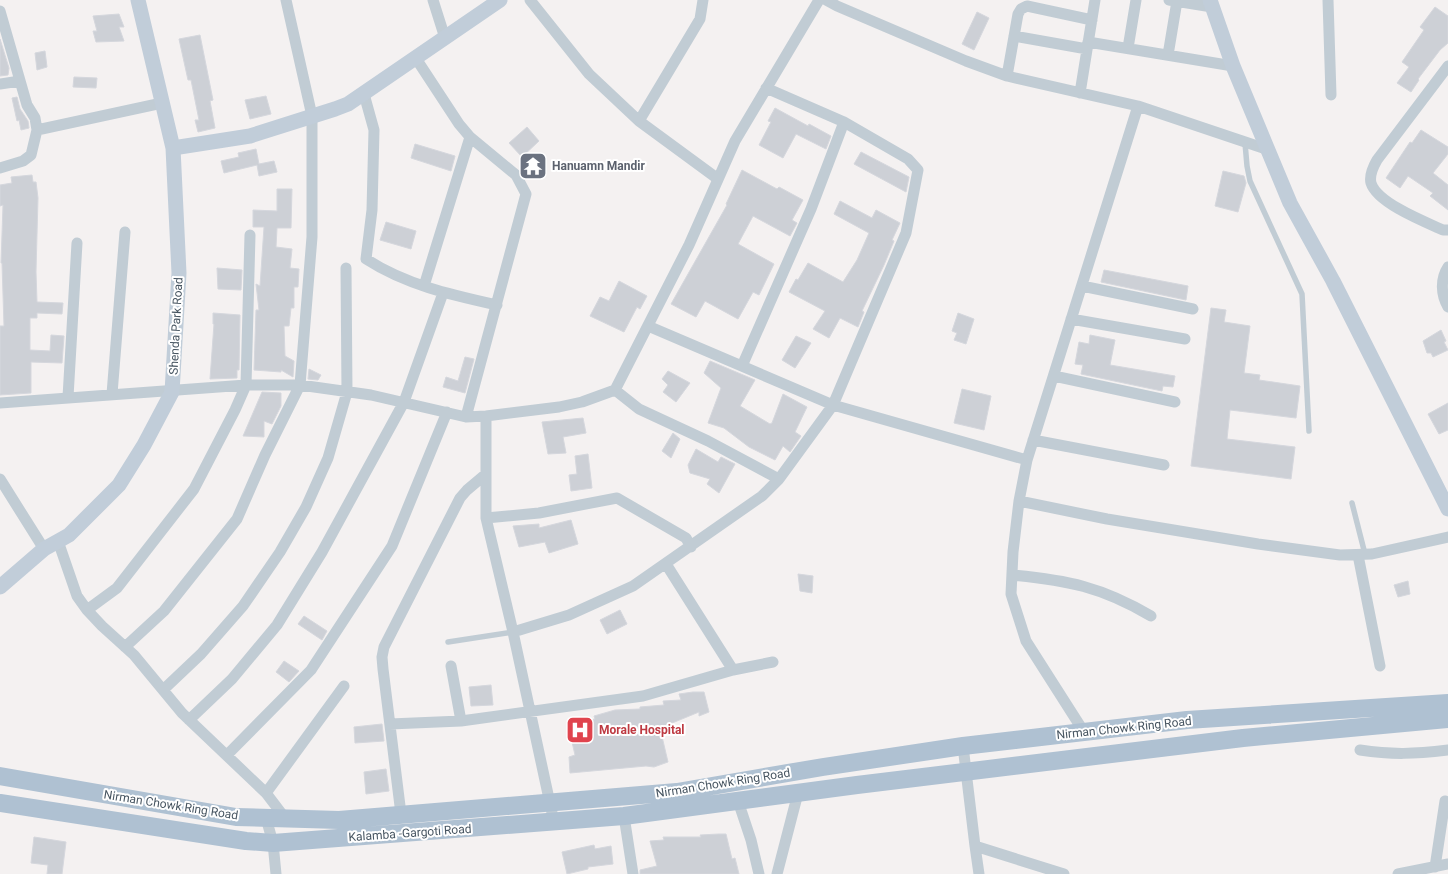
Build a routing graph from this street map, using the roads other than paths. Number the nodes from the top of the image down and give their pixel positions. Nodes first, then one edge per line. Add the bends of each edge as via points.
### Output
1 (138, 0) edge
2 (286, 0) edge
3 (433, 0) edge
4 (500, 0) edge
5 (530, 0) edge
6 (703, 0) edge
7 (819, 0) edge
8 (826, 0) edge
9 (1095, 0) edge
10 (1136, 0) edge
11 (1328, 0) edge
12 (1173, 1) edge
13 (1211, 4) edge
14 (0, 10) edge
15 (1092, 20) junction
16 (1014, 36) junction
17 (445, 38) junction
18 (1088, 45) junction
19 (1128, 48) junction
20 (1168, 55) junction
21 (415, 58) junction
22 (1233, 66) junction
23 (1448, 66) edge
24 (1007, 76) junction
25 (20, 81) junction
26 (0, 84) edge
27 (766, 88) junction
28 (1080, 92) junction
29 (364, 94) junction
30 (1331, 95) dead end
31 (162, 103) junction
32 (1138, 106) junction
33 (312, 116) junction
34 (639, 121) junction
35 (844, 122) junction
36 (36, 130) junction
37 (470, 137) junction
38 (1245, 142) junction
39 (173, 148) junction
40 (1266, 148) junction
41 (0, 168) edge
42 (718, 179) junction
43 (1448, 230) edge
44 (125, 232) dead end
45 (250, 234) dead end
46 (77, 243) dead end
47 (346, 268) dead end
48 (1447, 269) edge
49 (424, 286) junction
50 (1082, 286) junction
51 (444, 293) junction
52 (497, 305) junction
53 (1448, 307) edge
54 (1193, 309) dead end
55 (1071, 319) junction
56 (648, 326) junction
57 (1185, 339) dead end
58 (742, 366) junction
59 (1054, 376) junction
60 (246, 385) junction
61 (300, 385) junction
62 (615, 390) junction
63 (172, 392) junction
64 (347, 392) junction
65 (112, 394) junction
66 (68, 397) junction
67 (404, 402) junction
68 (1176, 402) dead end
69 (0, 403) edge
70 (833, 405) junction
71 (447, 412) junction
72 (486, 416) junction
73 (466, 417) junction
74 (1310, 431) dead end
75 (1034, 440) junction
76 (1027, 460) junction
77 (1164, 466) dead end
78 (486, 474) junction
79 (0, 479) edge
80 (779, 479) junction
81 (1019, 501) junction
82 (1352, 503) dead end
83 (1448, 509) edge
84 (486, 518) junction
85 (1448, 537) edge
86 (58, 541) junction
87 (691, 547) junction
88 (44, 549) junction
89 (1362, 555) junction
90 (666, 564) junction
91 (1012, 575) junction
92 (0, 586) edge
93 (87, 610) junction
94 (1151, 616) dead end
95 (513, 632) junction
96 (448, 642) dead end
97 (125, 647) junction
98 (773, 662) dead end
99 (451, 666) dead end
100 (1380, 666) dead end
101 (733, 670) junction
102 (344, 686) dead end
103 (163, 690) junction
104 (1448, 708) edge
105 (531, 713) junction
106 (189, 720) junction
107 (461, 722) junction
108 (390, 724) junction
109 (1084, 732) junction
110 (963, 746) junction
111 (1360, 750) dead end
112 (1448, 750) edge
113 (227, 755) junction
114 (967, 773) junction
115 (0, 776) edge
116 (266, 793) junction
117 (798, 793) junction
118 (1445, 800) dead end
119 (738, 801) junction
120 (550, 802) junction
121 (0, 803) edge
122 (401, 814) junction
123 (624, 816) junction
124 (266, 818) junction
125 (285, 818) junction
126 (554, 822) junction
127 (273, 843) junction
128 (975, 846) junction
129 (1448, 864) edge
130 (1435, 867) junction
131 (276, 874) edge
132 (633, 874) edge
133 (759, 874) edge
134 (777, 874) edge
135 (979, 874) edge
136 (1064, 874) edge
137 (1398, 874) edge

1 - 31 street, Shenda Park Road
2 - 33 street
3 - 17 street
4 - 17 street
5 - 34 street via 589,74
6 - 34 street via 700,19
7 - 27 street
8 - 24 street
9 - 15 street
10 - 19 street
11 - 30 street
12 - 13 street
12 - 20 street
13 - 22 street
14 - 25 street
15 - 16 street via 1026,6 1018,14
15 - 18 street
16 - 18 street
16 - 24 street
17 - 21 street
18 - 19 street
18 - 28 street
19 - 20 street
20 - 22 street
21 - 29 street
21 - 37 street
22 - 40 street
23 - 43 street via 1371,171 1371,183 1378,195 1398,208
24 - 28 street
25 - 26 street
25 - 36 street via 27,105 35,118
27 - 35 street
27 - 42 street via 735,141
28 - 32 street
29 - 33 street via 335,110
29 - 49 street via 374,130 372,210 366,259
31 - 36 street
31 - 39 street, Shenda Park Road
32 - 38 street
32 - 50 street
33 - 39 street via 250,136
33 - 61 street via 312,237
34 - 42 street
35 - 58 street via 811,209
35 - 70 street via 908,159 918,170 906,233
36 - 41 street via 31,155
37 - 49 street
37 - 52 street via 516,175 526,194
38 - 40 street
38 - 74 lane via 1250,181 1302,294
39 - 63 street, Shenda Park Road via 179,273
40 - 83 street via 1290,203
42 - 56 street
44 - 65 street
45 - 60 street
46 - 66 street
47 - 64 street
48 - 53 street via 1442,285
49 - 51 street
50 - 54 street
50 - 55 street
51 - 52 street
51 - 67 street
52 - 73 street
55 - 57 street
55 - 59 street
56 - 58 street
56 - 62 street
58 - 70 street
59 - 68 street
59 - 75 street
60 - 61 street
60 - 63 street
60 - 93 street via 194,488 117,588
61 - 64 street
61 - 97 street via 237,519 164,611
62 - 72 street via 559,407
62 - 80 street via 639,409
63 - 65 street
63 - 86 street, Shenda Park Road via 119,486 69,535
64 - 67 street
64 - 103 street via 328,458 306,507 280,552 243,606 201,654
65 - 66 street
66 - 69 street
67 - 71 street
67 - 106 street via 322,552 277,625 232,678
70 - 76 street
70 - 80 street
71 - 73 street
71 - 113 street via 392,546 311,670
72 - 73 street
72 - 78 street
75 - 76 street
75 - 77 street
76 - 81 street
78 - 84 street
78 - 108 street via 460,498 384,647 382,663
79 - 88 street
80 - 87 street via 762,496
81 - 89 street via 1258,544
81 - 91 street
82 - 89 lane
84 - 87 street via 539,513 617,498 686,538
84 - 95 street
85 - 89 street
86 - 88 street, Shenda Park Road
86 - 93 street via 77,596
87 - 90 street
88 - 92 street, Shenda Park Road
89 - 100 street
90 - 95 street via 633,586 569,615
90 - 101 street
91 - 94 street via 1053,579 1092,588
91 - 109 street via 1011,594 1026,641
93 - 97 street
95 - 96 lane
95 - 105 street
97 - 103 street
98 - 101 street
99 - 107 street
101 - 105 street via 643,696
102 - 116 street
103 - 106 street
104 - 109 main road, Nirman Chowk Ring Road via 1187,720
104 - 114 main road, Kalamba -Gargoti Road
105 - 107 street
105 - 120 street
106 - 113 street
107 - 108 street
108 - 122 street
109 - 110 main road, Nirman Chowk Ring Road
110 - 114 street
110 - 120 main road, Nirman Chowk Ring Road via 677,792
111 - 112 street via 1411,754
113 - 116 street
114 - 117 main road, Kalamba -Gargoti Road
114 - 128 street
115 - 124 main road, Nirman Chowk Ring Road via 236,817
116 - 125 street
117 - 119 main road, Kalamba -Gargoti Road
117 - 134 street
118 - 130 street
119 - 123 main road, Kalamba -Gargoti Road
119 - 133 street
120 - 122 main road, Nirman Chowk Ring Road
120 - 126 street
121 - 127 main road, Kalamba -Gargoti Road via 246,842
122 - 125 main road, Nirman Chowk Ring Road via 339,820
123 - 126 main road, Kalamba -Gargoti Road
123 - 132 street
124 - 125 main road, Nirman Chowk Ring Road
124 - 127 street
126 - 127 main road, Kalamba -Gargoti Road
127 - 131 street
128 - 135 street
128 - 136 street
129 - 130 street
130 - 137 street

